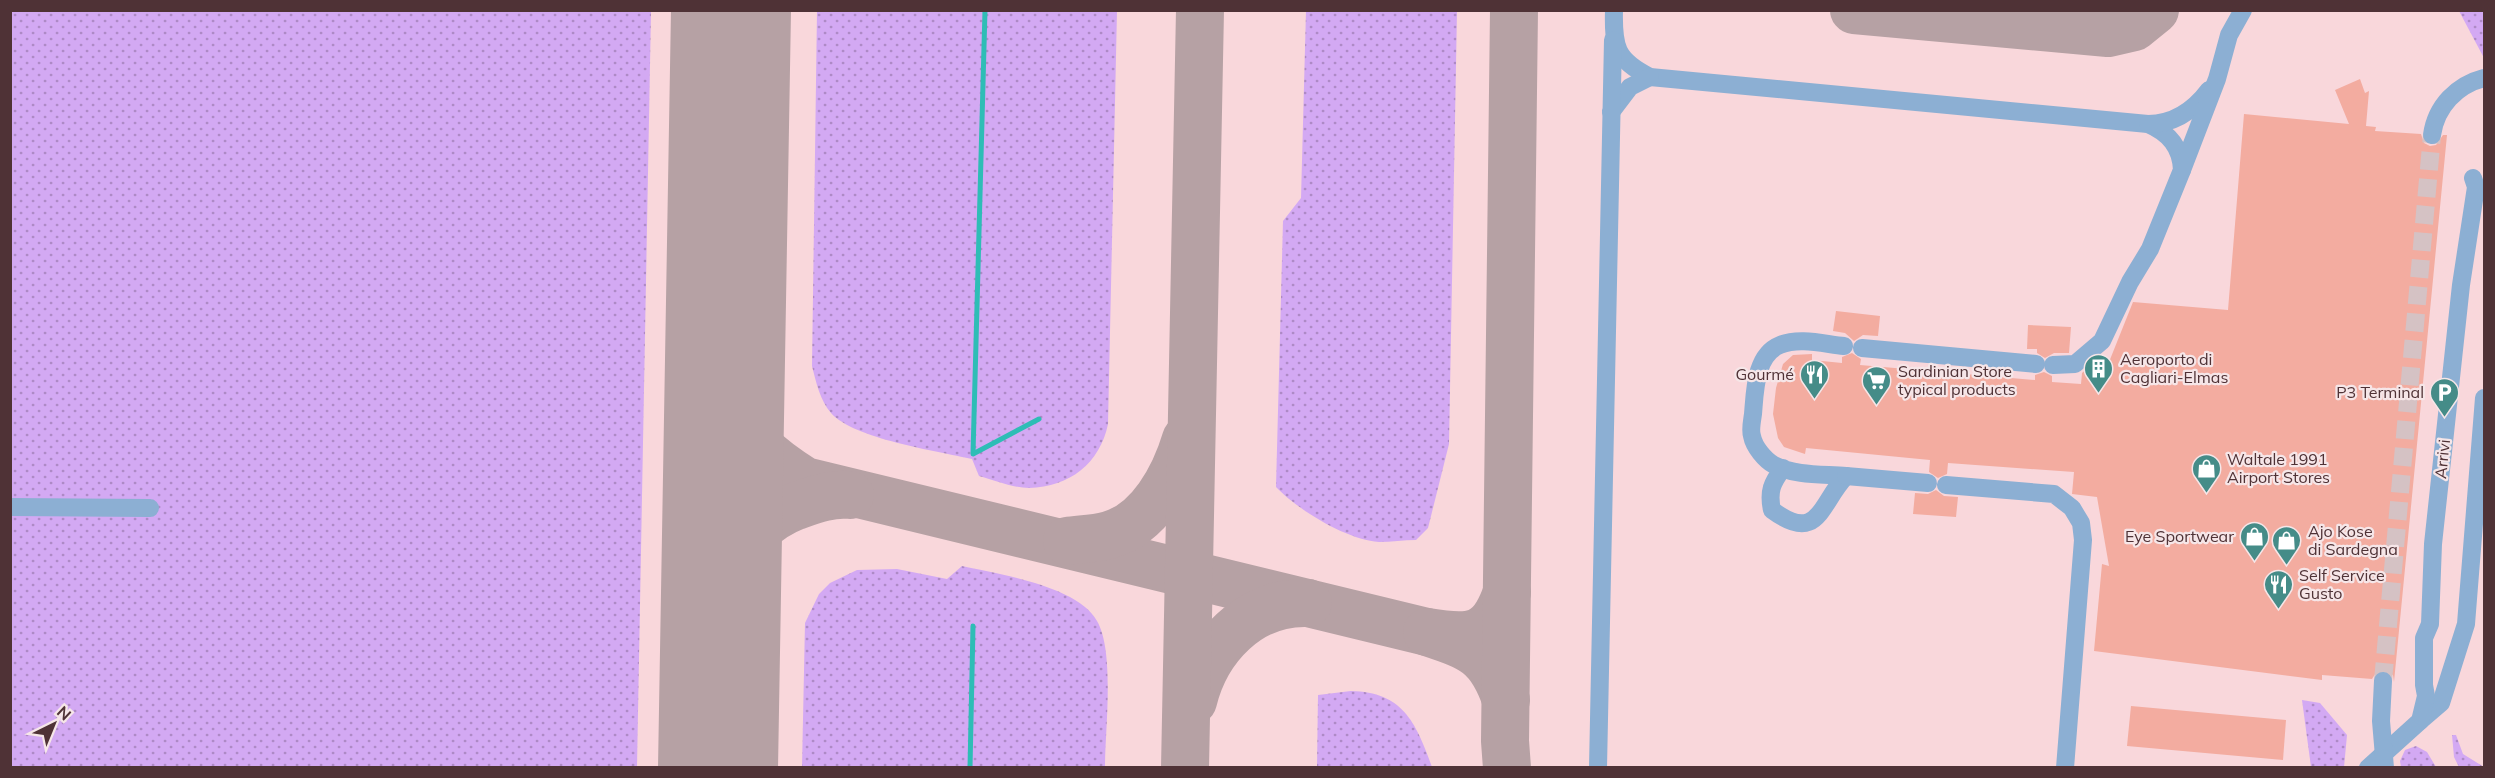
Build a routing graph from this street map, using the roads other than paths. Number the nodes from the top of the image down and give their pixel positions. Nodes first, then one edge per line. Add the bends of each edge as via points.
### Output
1 (1614, 10) edge
2 (2242, 10) edge
3 (1613, 37) junction
4 (1650, 77) junction
5 (2484, 78) edge
6 (2217, 79) junction
7 (1611, 112) junction
8 (2148, 124) junction
9 (2433, 135) tunnel mouth
10 (2182, 170) junction
11 (2479, 174) edge
12 (2484, 398) edge
13 (1783, 468) junction
14 (1846, 476) junction
15 (1928, 483) dead end
16 (1947, 485) dead end
17 (10, 507) edge
18 (150, 508) dead end
19 (2383, 681) tunnel mouth
20 (2420, 721) junction
21 (1598, 768) edge
22 (2065, 768) edge
23 (2368, 768) edge
24 (2385, 768) edge

1 - 3 lane
2 - 6 lane via 2229,35
3 - 4 lane via 1624,59
3 - 7 lane
4 - 7 lane via 1630,87
4 - 8 lane
5 - 9 lane via 2450,98 2438,114
6 - 8 lane via 2183,115 2164,124
6 - 10 lane
7 - 21 lane
8 - 10 lane via 2168,135 2181,158
10 - 13 lane via 2150,249 2102,341 2075,364 2044,365 1792,342 1779,345 1762,363 1756,377 1751,435 1761,453
11 - 20 lane, Arrivi via 2468,186 2462,241 2464,258 2433,544 2430,624 2424,638 2426,696
12 - 20 lane via 2466,624 2441,703
13 - 14 lane
13 - 14 lane via 1772,483 1772,510 1786,521 1804,524 1816,520
14 - 15 lane
16 - 22 lane via 2054,494 2072,508 2081,523 2083,540
17 - 18 lane
19 - 24 lane, bridge
20 - 23 lane

